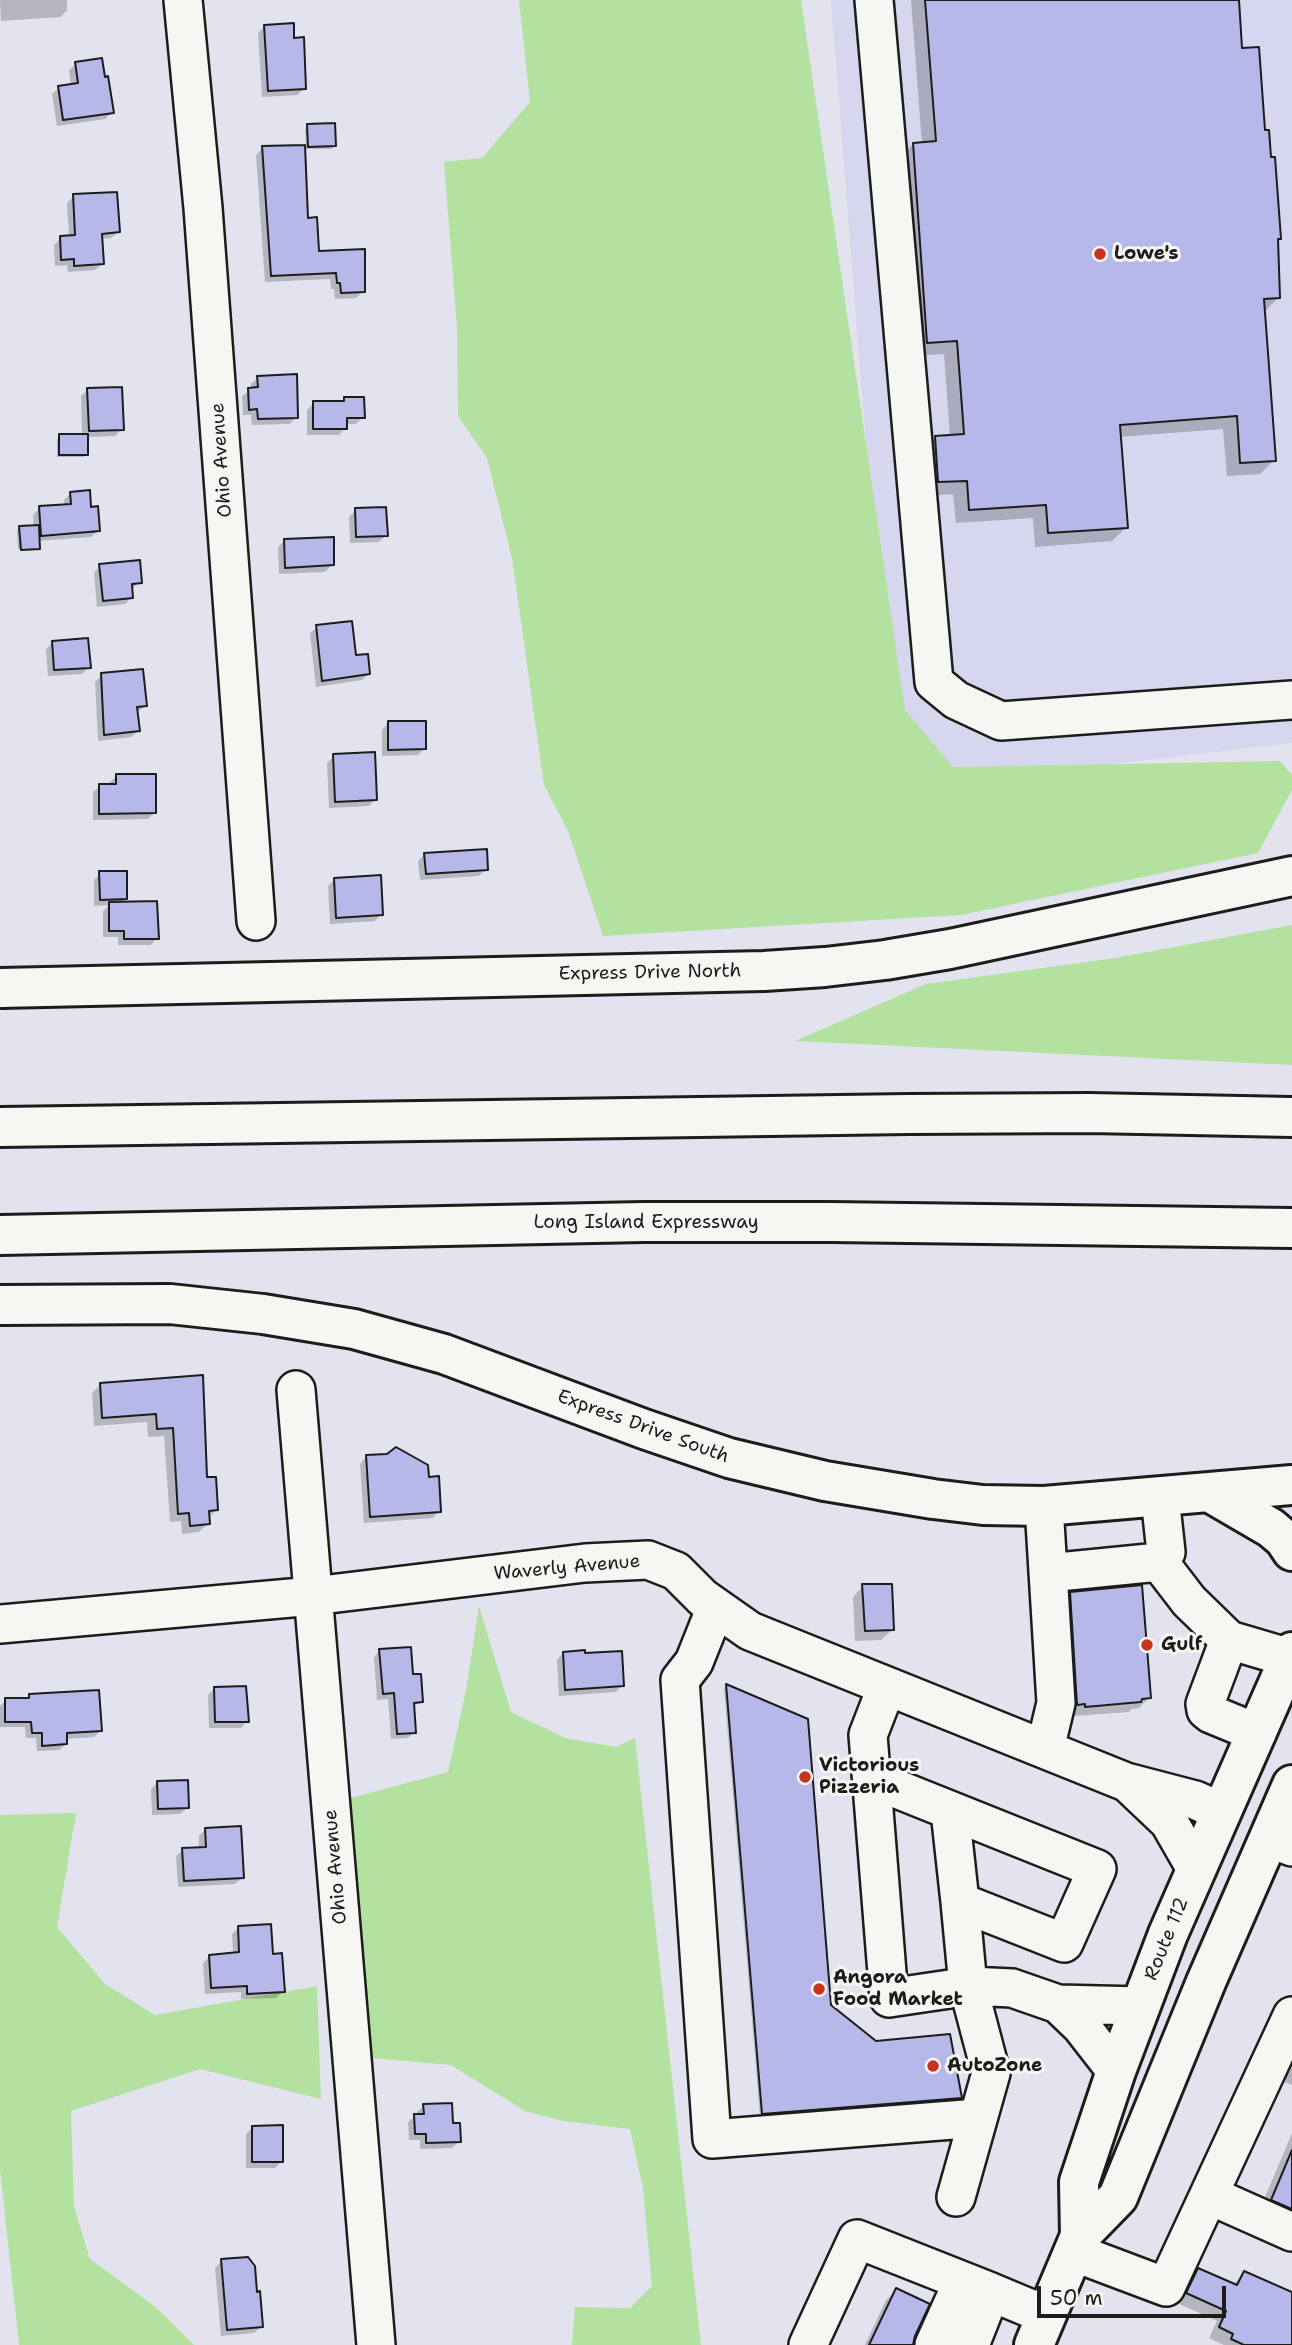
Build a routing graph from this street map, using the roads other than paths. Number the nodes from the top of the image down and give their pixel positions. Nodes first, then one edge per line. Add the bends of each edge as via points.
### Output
1 (183, 0) edge
2 (874, 0) edge
3 (1292, 700) edge
4 (1292, 876) edge
5 (256, 920) dead end
6 (1, 988) edge
7 (1292, 1116) edge
8 (0, 1127) edge
9 (1292, 1228) edge
10 (0, 1235) edge
11 (0, 1305) edge
12 (296, 1390) dead end
13 (1292, 1485) edge
14 (1211, 1493) junction
15 (1160, 1497) junction
16 (1044, 1506) junction
17 (1292, 1551) edge
18 (1159, 1562) junction
19 (1048, 1573) junction
20 (313, 1595) junction
21 (716, 1607) junction
22 (0, 1624) edge
23 (1229, 1640) junction
24 (1291, 1655) edge
25 (887, 1686) junction
26 (1257, 1733) junction
27 (1045, 1749) junction
28 (872, 1779) junction
29 (1126, 1782) junction
30 (1292, 1785) edge
31 (950, 1811) junction
32 (1222, 1812) junction
33 (1280, 1842) edge
34 (1196, 1869) junction
35 (960, 1902) junction
36 (1206, 1982) junction
37 (968, 1986) junction
38 (1058, 2004) junction
39 (1141, 2006) junction
40 (1292, 2016) edge
41 (1116, 2071) junction
42 (978, 2118) junction
43 (1209, 2195) junction
44 (956, 2197) dead end
45 (1292, 2232) edge
46 (1076, 2244) junction
47 (977, 2287) junction
48 (1040, 2330) edge
49 (977, 2343) edge
50 (376, 2345) edge
51 (808, 2345) edge
52 (934, 2345) edge

1 - 5 street, Ohio Avenue
2 - 3 street via 934,682 956,700 1001,722
4 - 6 main road, Express Drive North via 950,949 825,967
7 - 8 main road via 923,1114
9 - 10 main road, Long Island Expressway via 644,1222
11 - 16 main road, Express Drive South via 170,1304 309,1321 444,1354 664,1436 774,1470 933,1499
12 - 20 street, Ohio Avenue
13 - 14 main road, Express Drive South
14 - 15 main road, Express Drive South
14 - 17 main road via 1271,1528
15 - 16 main road, Express Drive South
15 - 18 street via 1166,1552
16 - 19 street
18 - 19 street
18 - 23 street via 1189,1601
19 - 27 street via 1056,1703
20 - 21 street, Waverly Avenue via 585,1563 648,1560 676,1571
20 - 22 street, Waverly Avenue
20 - 50 street, Ohio Avenue
21 - 25 street, Waverly Avenue via 750,1631
21 - 42 street via 694,1662 680,1680 712,2139
23 - 24 street
23 - 26 street via 1206,1710
24 - 26 main road, Route 112
25 - 27 street, Waverly Avenue
25 - 28 street via 869,1735
26 - 32 main road, Route 112
27 - 29 street, Waverly Avenue
28 - 31 street
28 - 37 street via 889,1998
29 - 32 street, Waverly Avenue
29 - 34 street, Waverly Avenue via 1169,1822
30 - 33 main road, Route 112
31 - 35 street
31 - 35 street via 1097,1869 1065,1942
32 - 34 main road, Route 112
32 - 36 main road via 1232,1836 1233,1857
33 - 36 main road, Route 112
34 - 39 main road, Route 112
35 - 37 street
36 - 46 main road, Route 112 via 1118,2197
37 - 38 street via 1012,1988
37 - 42 street via 990,2073
38 - 39 street
38 - 41 street
39 - 41 main road, Route 112
40 - 43 street
41 - 46 main road, Route 112 via 1079,2182
42 - 44 street
43 - 45 street
43 - 46 street via 1166,2287
46 - 48 main road, Route 112
47 - 48 street
47 - 49 street
47 - 51 street via 857,2239
47 - 52 street

